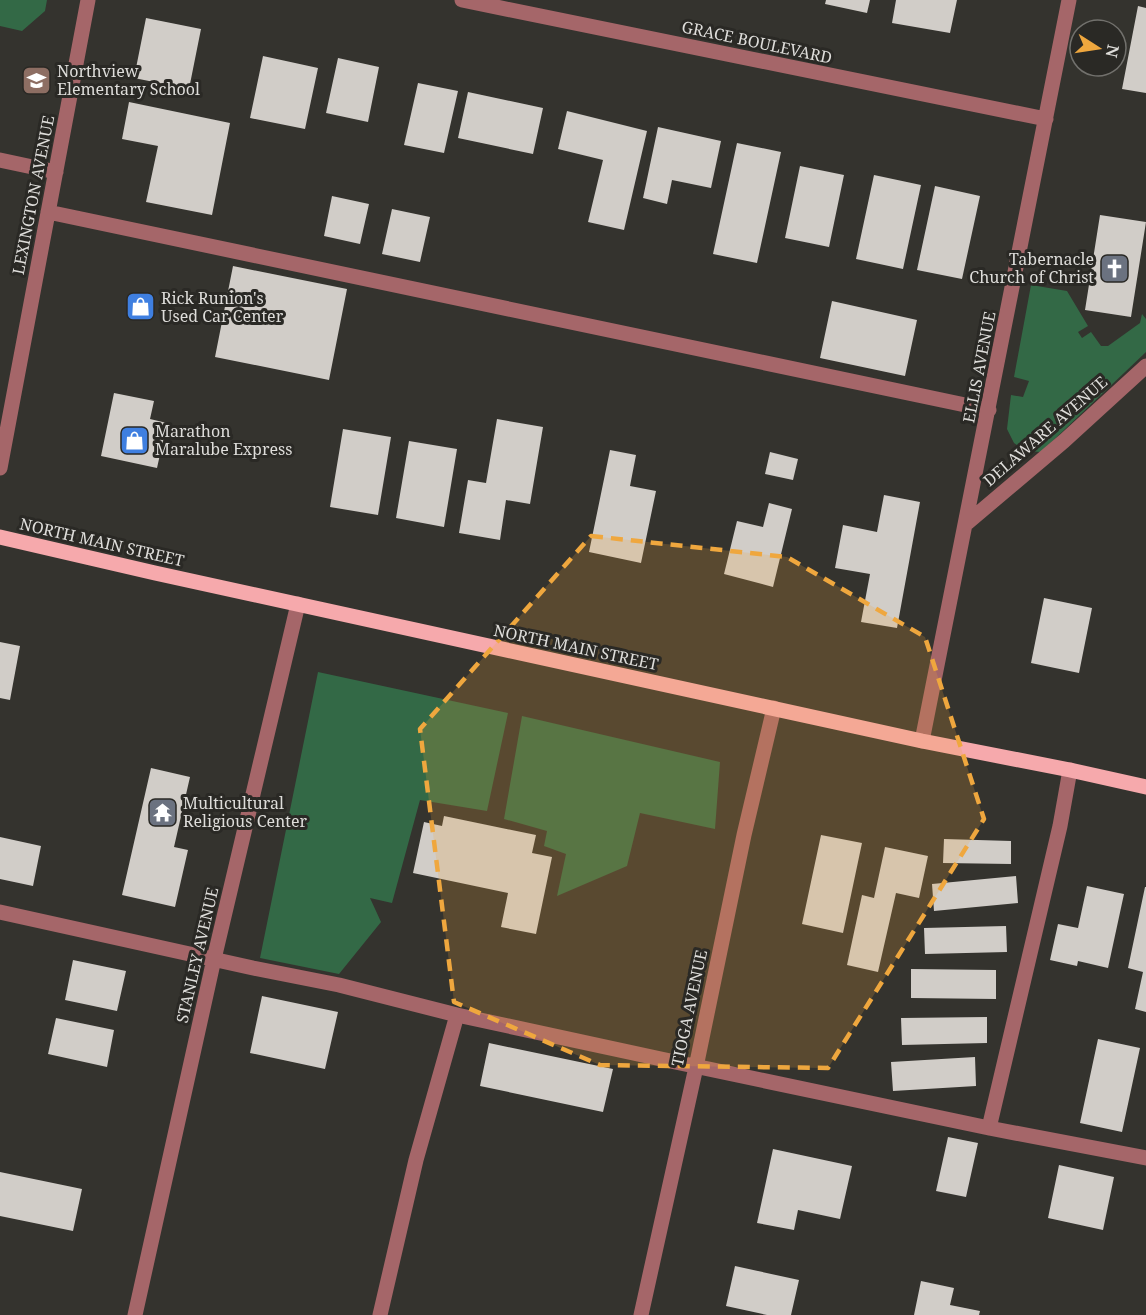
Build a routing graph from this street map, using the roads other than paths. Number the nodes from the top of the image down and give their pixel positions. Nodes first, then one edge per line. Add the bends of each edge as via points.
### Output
1 (88, 0) edge
2 (462, 0) edge
3 (1069, 0) edge
4 (1046, 119) junction
5 (0, 160) edge
6 (56, 172) junction
7 (48, 212) junction
8 (1146, 366) edge
9 (989, 410) junction
10 (0, 468) edge
11 (967, 523) junction
12 (0, 537) edge
13 (298, 604) junction
14 (774, 708) junction
15 (922, 741) junction
16 (1070, 770) junction
17 (1146, 788) edge
18 (0, 912) edge
19 (214, 959) junction
20 (457, 1015) junction
21 (696, 1067) junction
22 (989, 1128) junction
23 (1146, 1158) edge
24 (135, 1315) edge
25 (380, 1315) edge
26 (641, 1315) edge

1 - 6 street, LEXINGTON AVENUE
2 - 4 street, GRACE BOULEVARD
3 - 4 street, ELLIS AVENUE
4 - 9 street, ELLIS AVENUE
5 - 6 street
6 - 7 street, LEXINGTON AVENUE
7 - 9 street
7 - 10 street, LEXINGTON AVENUE
8 - 11 street, DELAWARE AVENUE
9 - 11 street, ELLIS AVENUE
11 - 15 street, ELLIS AVENUE
12 - 13 main road, NORTH MAIN STREET
13 - 14 main road, NORTH MAIN STREET
13 - 19 street, STANLEY AVENUE
14 - 15 main road, NORTH MAIN STREET
14 - 21 street, TIOGA AVENUE
15 - 16 main road, NORTH MAIN STREET
16 - 17 main road, NORTH MAIN STREET
16 - 22 street
18 - 19 street
19 - 20 street
19 - 24 street, STANLEY AVENUE
20 - 21 street
20 - 25 street via 416,1160
21 - 22 street
21 - 26 street, TIOGA AVENUE
22 - 23 street

